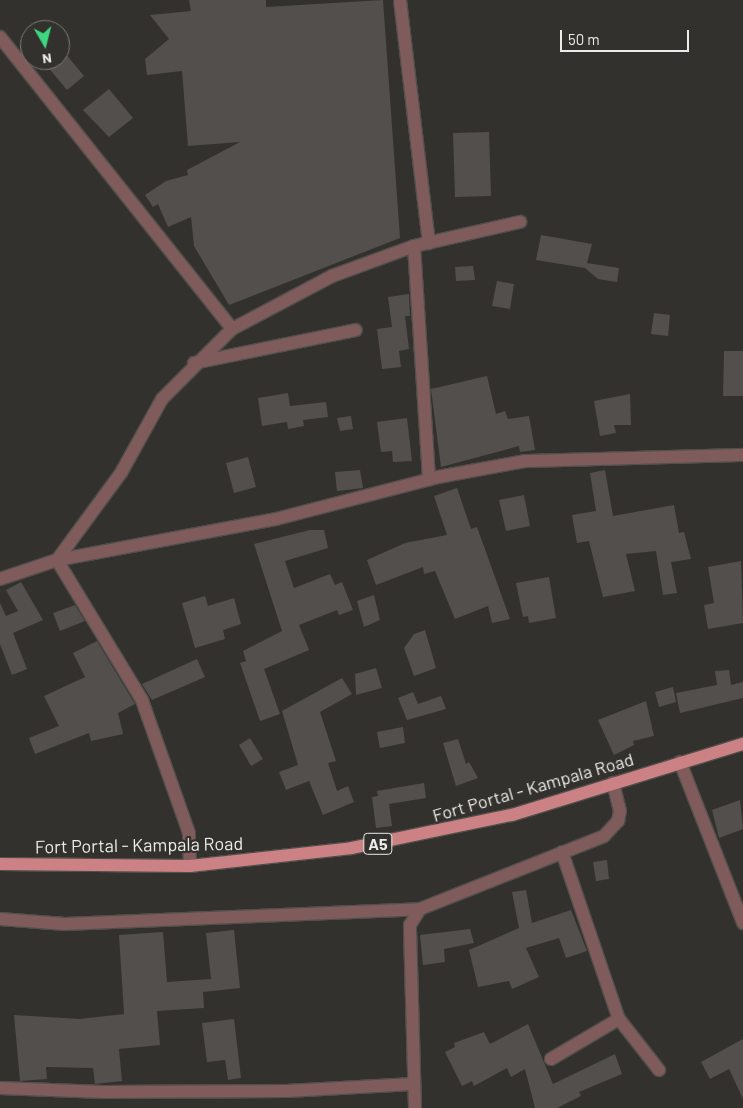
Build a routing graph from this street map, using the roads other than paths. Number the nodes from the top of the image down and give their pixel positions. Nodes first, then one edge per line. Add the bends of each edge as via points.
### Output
1 (400, 0) edge
2 (0, 37) edge
3 (520, 222) dead end
4 (430, 243) junction
5 (414, 246) junction
6 (232, 329) junction
7 (356, 330) dead end
8 (193, 363) junction
9 (743, 455) edge
10 (429, 480) junction
11 (57, 560) junction
12 (0, 579) edge
13 (743, 744) edge
14 (680, 762) junction
15 (613, 783) junction
16 (562, 852) junction
17 (0, 864) edge
18 (190, 866) junction
19 (420, 909) junction
20 (0, 919) edge
21 (743, 923) edge
22 (619, 1019) junction
23 (550, 1059) dead end
24 (659, 1070) dead end
25 (413, 1084) junction
26 (0, 1088) edge
27 (415, 1108) edge

1 - 4 street
2 - 6 street
3 - 4 street
4 - 5 street
5 - 6 street via 332,276
5 - 10 street
6 - 8 street
7 - 8 street
8 - 11 street via 162,399 121,473
9 - 10 street via 525,461
10 - 11 street via 276,519
11 - 12 street
11 - 18 street via 142,700 189,833
13 - 14 main road, Fort Portal - Kampala Road / A5
14 - 15 main road, Fort Portal - Kampala Road / A5
14 - 21 street
15 - 16 street via 618,821 604,836
15 - 18 main road, Fort Portal - Kampala Road / A5 via 434,835 277,859
16 - 19 street
16 - 22 street
17 - 18 main road, Fort Portal - Kampala Road / A5
19 - 20 street via 65,924
19 - 25 street via 410,926
22 - 23 street
22 - 24 street
25 - 26 street via 277,1091
25 - 27 street

